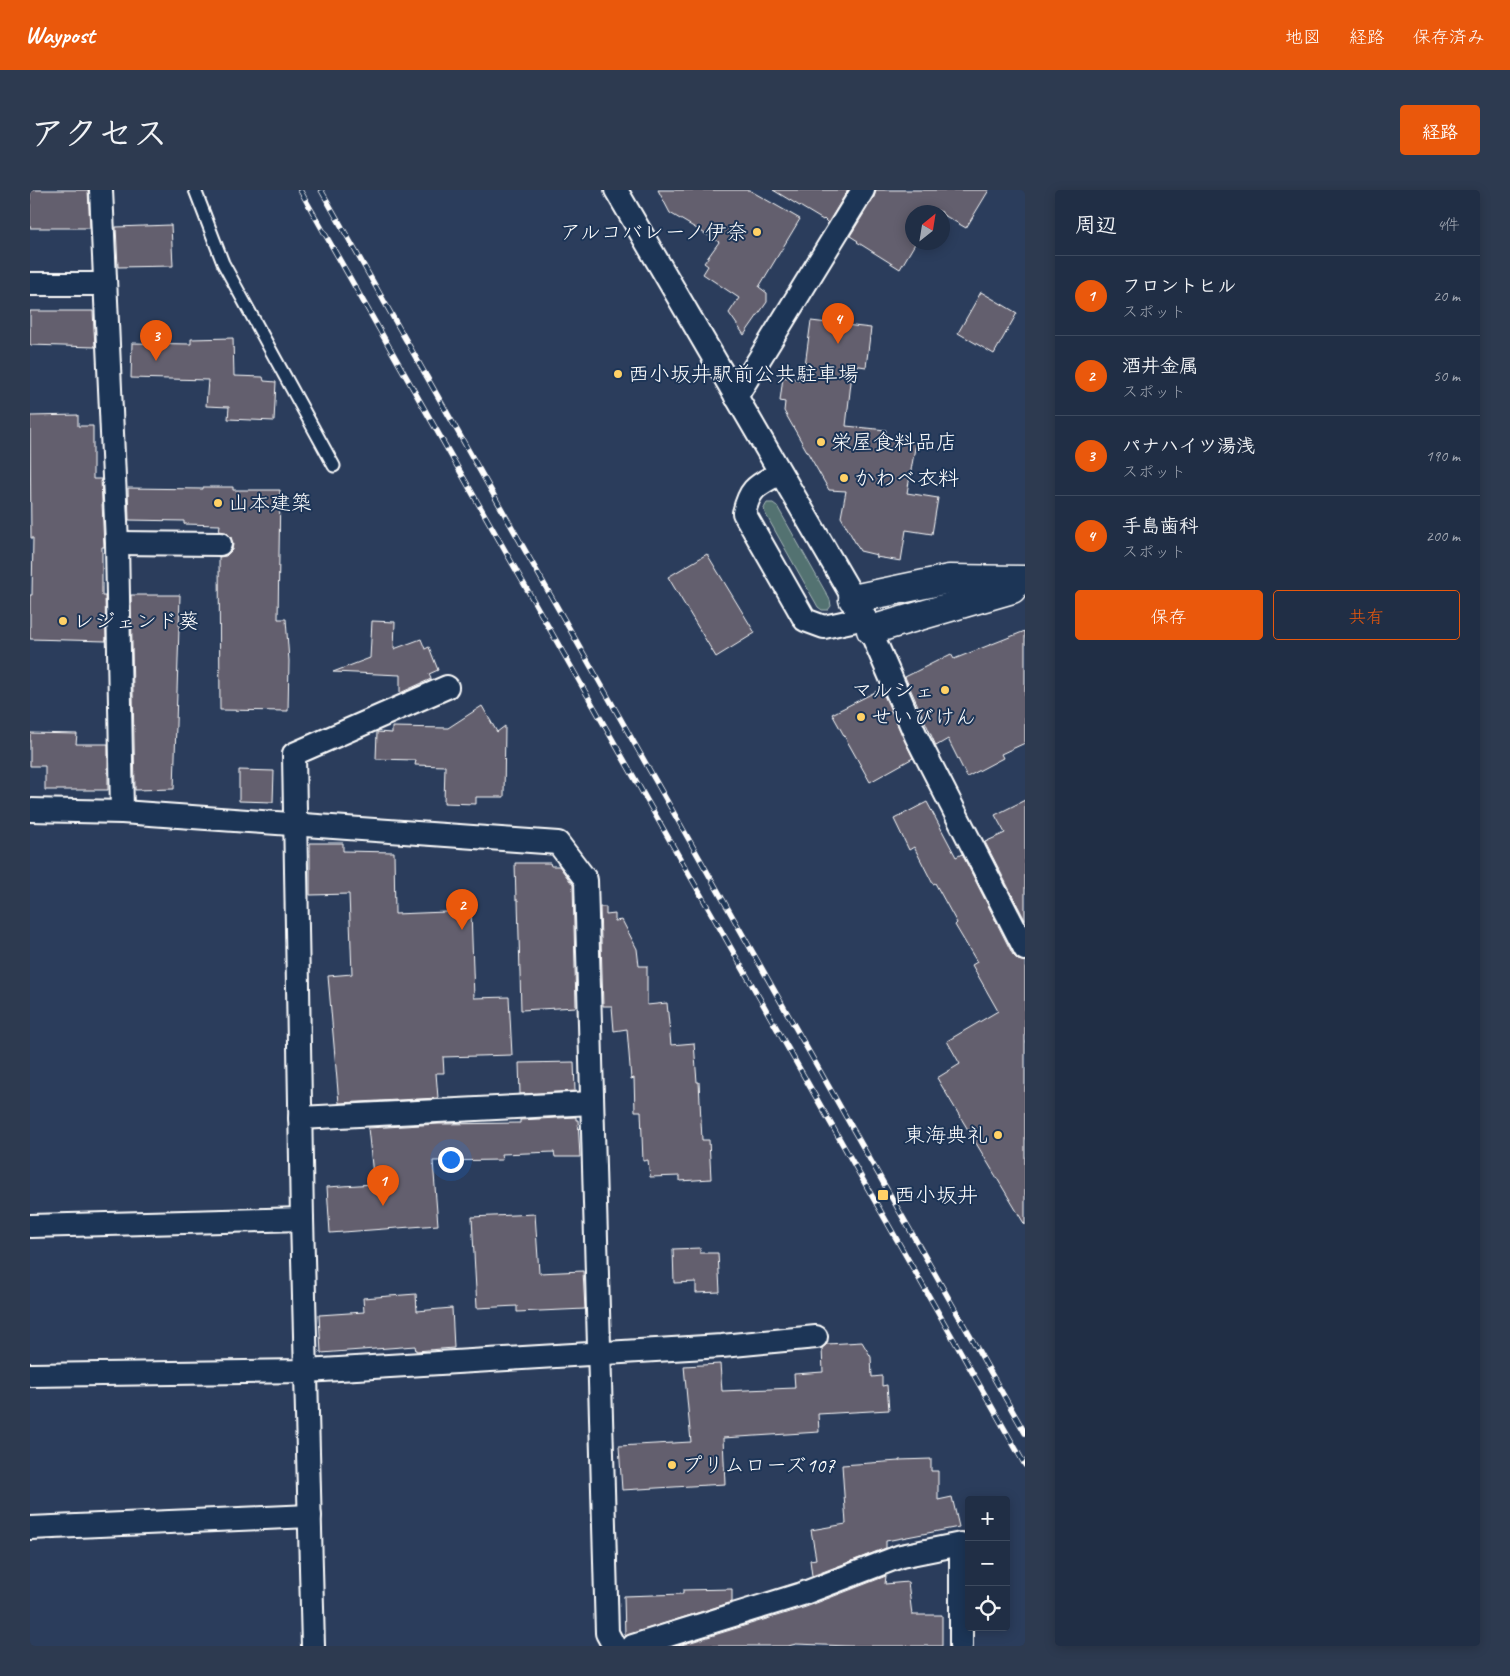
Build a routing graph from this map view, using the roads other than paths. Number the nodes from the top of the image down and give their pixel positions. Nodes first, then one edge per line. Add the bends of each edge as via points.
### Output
1 (100, 190) edge
2 (195, 190) edge
3 (616, 190) edge
4 (863, 190) edge
5 (30, 284) edge
6 (105, 284) junction
7 (736, 397) junction
8 (334, 466) dead end
9 (780, 473) junction
10 (117, 543) junction
11 (220, 544) dead end
12 (1025, 580) edge
13 (1025, 585) edge
14 (863, 616) junction
15 (447, 687) dead end
16 (30, 810) edge
17 (122, 812) junction
18 (294, 824) junction
19 (1025, 949) edge
20 (592, 1103) junction
21 (300, 1118) junction
22 (302, 1220) junction
23 (30, 1226) edge
24 (816, 1337) dead end
25 (599, 1353) junction
26 (306, 1371) junction
27 (30, 1375) edge
28 (310, 1516) junction
29 (30, 1528) edge
30 (313, 1646) edge
31 (614, 1646) edge
32 (633, 1646) edge
33 (961, 1646) edge

1 - 6 street
2 - 8 lane via 222,263
3 - 7 street
4 - 7 street
5 - 6 street
6 - 10 street
7 - 9 street
9 - 14 street
9 - 14 street via 756,486 744,513 804,620 824,627
10 - 11 street
10 - 17 street
12 - 14 street via 949,579
13 - 14 street
14 - 19 street via 916,736
15 - 18 street via 294,754
16 - 17 street
17 - 18 street
18 - 20 street via 558,843 586,880
18 - 21 street
20 - 21 street
20 - 25 street
21 - 22 street
22 - 23 street
22 - 26 street
24 - 25 street
25 - 26 street
25 - 31 street via 607,1633
26 - 27 street
26 - 28 street
28 - 29 street
28 - 30 street
32 - 33 street via 802,1594 901,1556 961,1544

